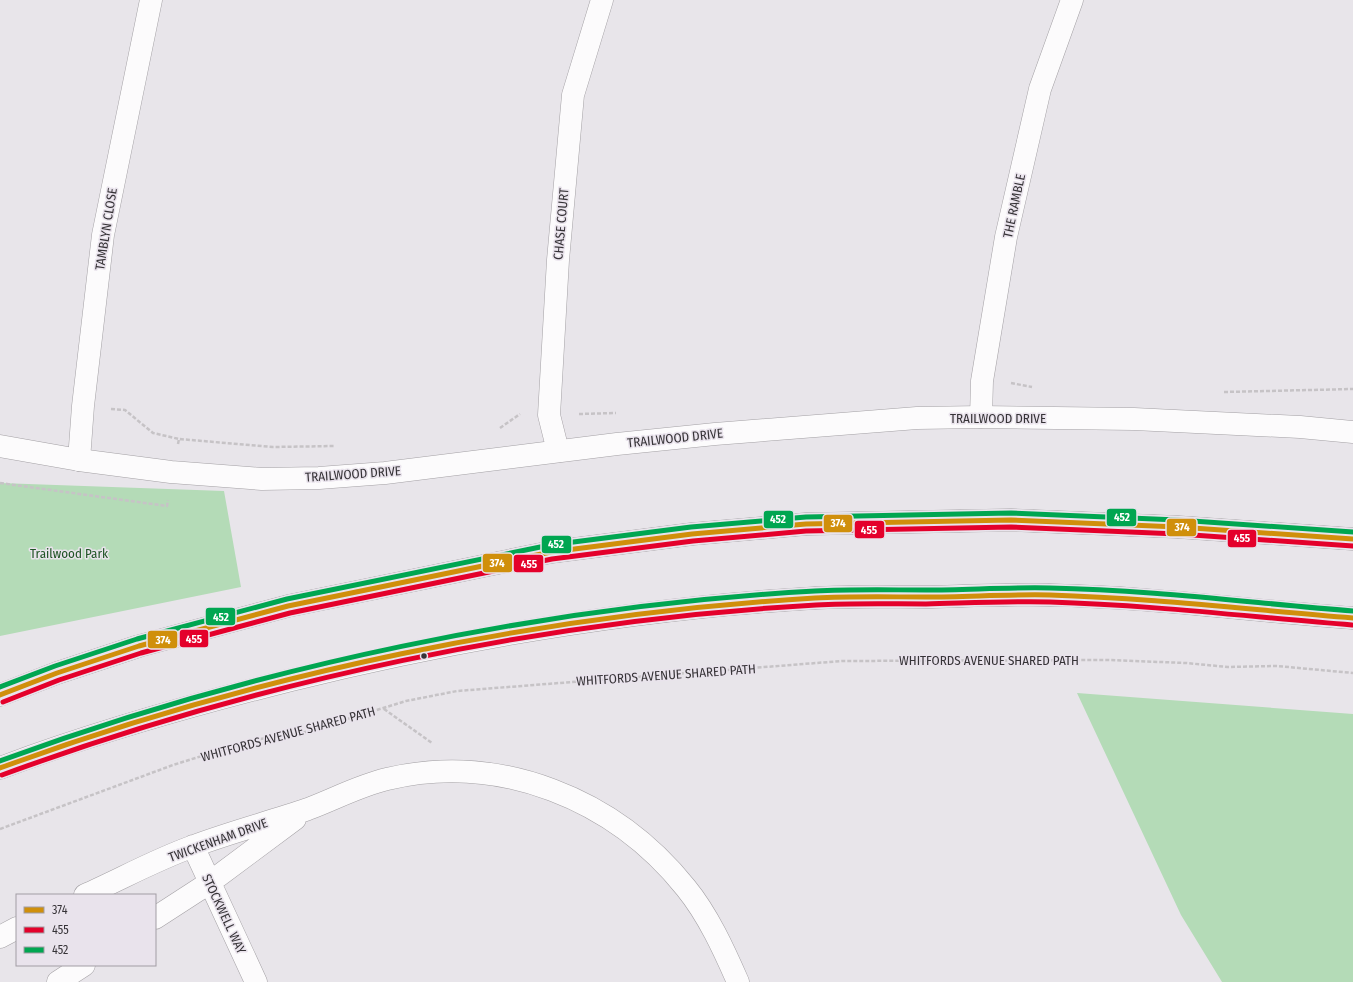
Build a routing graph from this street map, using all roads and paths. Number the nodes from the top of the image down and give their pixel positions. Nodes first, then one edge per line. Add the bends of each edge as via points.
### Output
1 (151, 0) edge
2 (602, 0) edge
3 (1072, 0) edge
4 (83, 406) junction
5 (621, 413) dead end
6 (549, 415) junction
7 (981, 417) junction
8 (499, 430) dead end
9 (1353, 432) edge
10 (180, 439) junction
11 (0, 446) edge
12 (336, 446) dead end
13 (558, 451) junction
14 (78, 460) junction
15 (171, 472) junction
16 (1353, 539) edge
17 (1353, 618) edge
18 (1353, 673) edge
19 (0, 695) edge
20 (384, 708) junction
21 (434, 745) dead end
22 (0, 768) edge
23 (309, 808) junction
24 (0, 829) edge
25 (192, 846) junction
26 (209, 883) junction
27 (87, 894) edge
28 (156, 917) edge
29 (16, 929) edge
30 (0, 937) edge
31 (82, 966) edge
32 (58, 982) edge
33 (256, 982) edge
34 (738, 982) edge

1 - 4 street, TAMBLYN CLOSE via 102,235
2 - 6 street, CHASE COURT via 573,95 558,260
3 - 7 street, THE RAMBLE via 1040,89 1008,230 982,381
4 - 10 path via 125,410 153,433
4 - 14 street, TAMBLYN CLOSE
5 - 6 path
6 - 8 path via 518,414
6 - 13 street, CHASE COURT
7 - 9 street, TRAILWOOD DRIVE via 1142,420
7 - 13 street, TRAILWOOD DRIVE via 918,418 803,426
10 - 12 path via 273,447
10 - 15 path
11 - 14 street, TRAILWOOD DRIVE
13 - 15 street, TRAILWOOD DRIVE via 385,473 319,478 262,479
14 - 15 street, TRAILWOOD DRIVE
16 - 19 street via 1178,527 1011,520 806,524 692,534 551,552 288,606 139,646
17 - 22 street via 1216,605 1051,595 816,598 683,610 489,638 352,665 142,719
18 - 20 path, WHITFORDS AVENUE SHARED PATH via 1277,666 1228,667 1109,660 842,661 457,691
20 - 21 path
20 - 24 path, WHITFORDS AVENUE SHARED PATH via 302,733 253,740 173,765
23 - 25 street, TWICKENHAM DRIVE
23 - 26 street, TWICKENHAM DRIVE
23 - 34 street, TWICKENHAM DRIVE via 347,791 388,778 430,772 472,772 514,778 554,790 592,807 628,830 660,858 687,889 710,925
25 - 26 street, STOCKWELL WAY
25 - 27 street, TWICKENHAM DRIVE
26 - 28 street, TWICKENHAM DRIVE
26 - 33 street, STOCKWELL WAY
29 - 30 street
31 - 32 street

